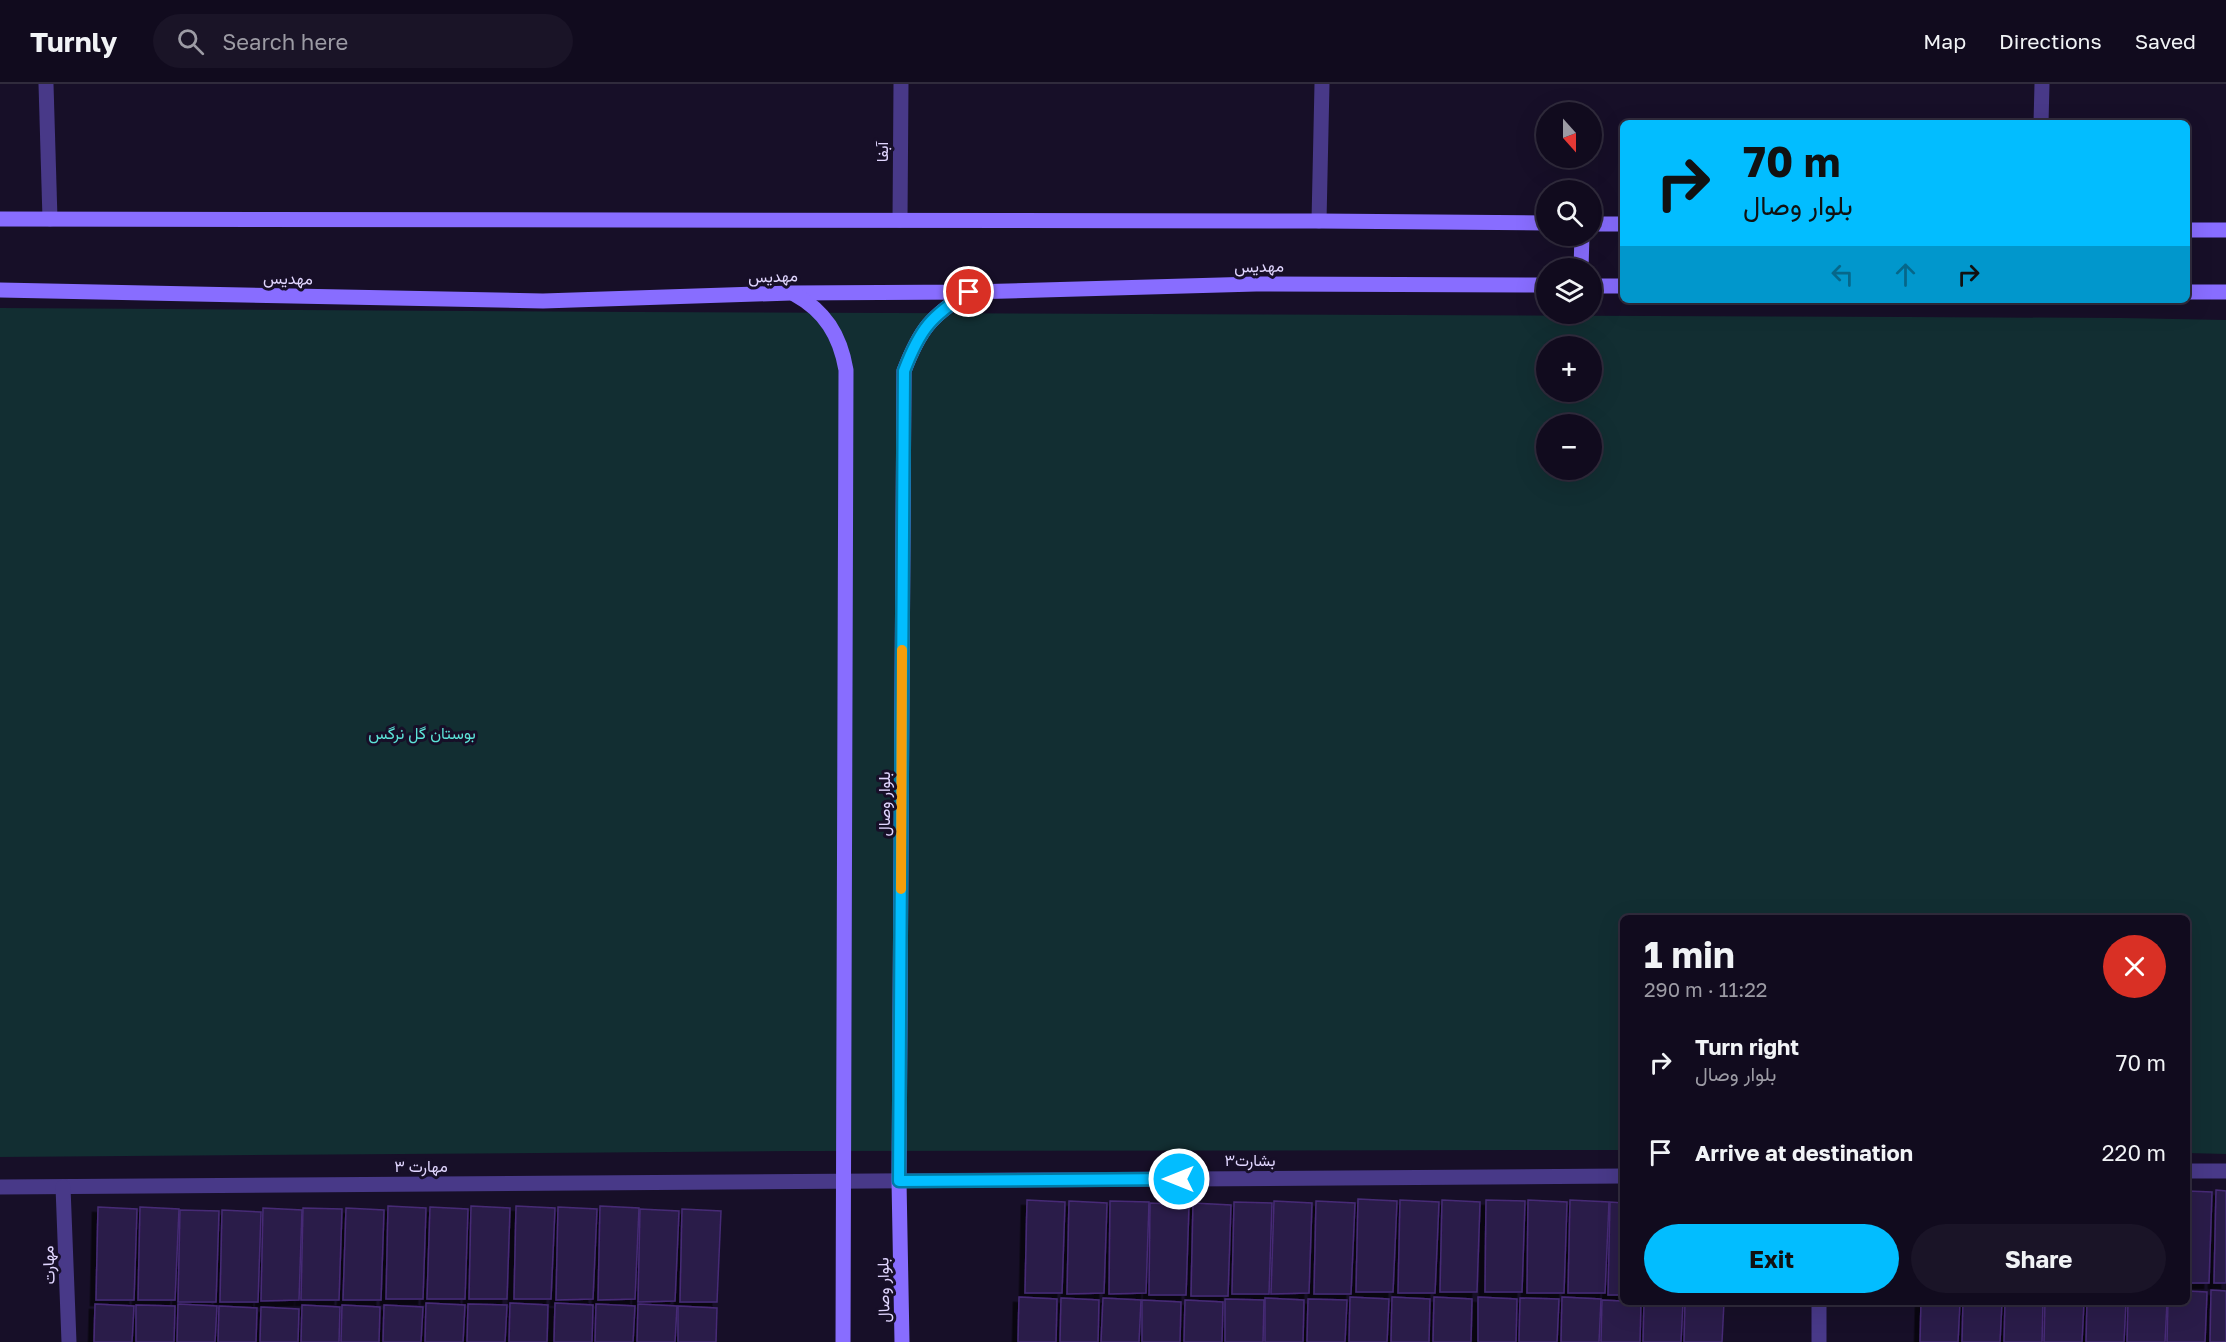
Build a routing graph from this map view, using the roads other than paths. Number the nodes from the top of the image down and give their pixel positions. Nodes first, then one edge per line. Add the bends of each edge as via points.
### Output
1 (46, 84) edge
2 (901, 84) edge
3 (1322, 84) edge
4 (2042, 84) edge
5 (2041, 120) edge
6 (0, 219) edge
7 (50, 219) junction
8 (900, 220) junction
9 (1319, 221) junction
10 (1536, 224) edge
11 (1602, 224) edge
12 (1620, 224) edge
13 (2190, 230) edge
14 (2226, 230) edge
15 (1536, 285) edge
16 (1602, 286) edge
17 (1620, 286) edge
18 (0, 290) edge
19 (969, 292) junction
20 (2190, 292) edge
21 (2226, 292) edge
22 (791, 293) junction
23 (2190, 1171) edge
24 (2226, 1171) edge
25 (1620, 1176) edge
26 (842, 1181) junction
27 (899, 1181) junction
28 (0, 1187) edge
29 (63, 1187) junction
30 (1819, 1305) edge
31 (69, 1342) edge
32 (843, 1342) edge
33 (902, 1342) edge
34 (1819, 1342) edge

1 - 7 street
2 - 8 street, آبفا
3 - 9 street
4 - 5 street
6 - 7 street
7 - 8 street
8 - 9 street
9 - 10 street
11 - 12 street
13 - 14 street
15 - 19 street, مهدیس via 1256,284
16 - 17 street
18 - 22 street, مهدیس via 543,301
19 - 22 street, مهدیس
19 - 27 street, بلوار وصال via 928,323 915,342 904,371
20 - 21 street
22 - 26 street via 809,302 828,321 843,351 846,370
23 - 24 street
25 - 27 street, بشارت۳
26 - 27 street, بشارت۳
26 - 29 street, مهارت ۳
26 - 32 street
27 - 33 street, بلوار وصال
28 - 29 street, مهارت ۳
29 - 31 street, مهارت
30 - 34 street

